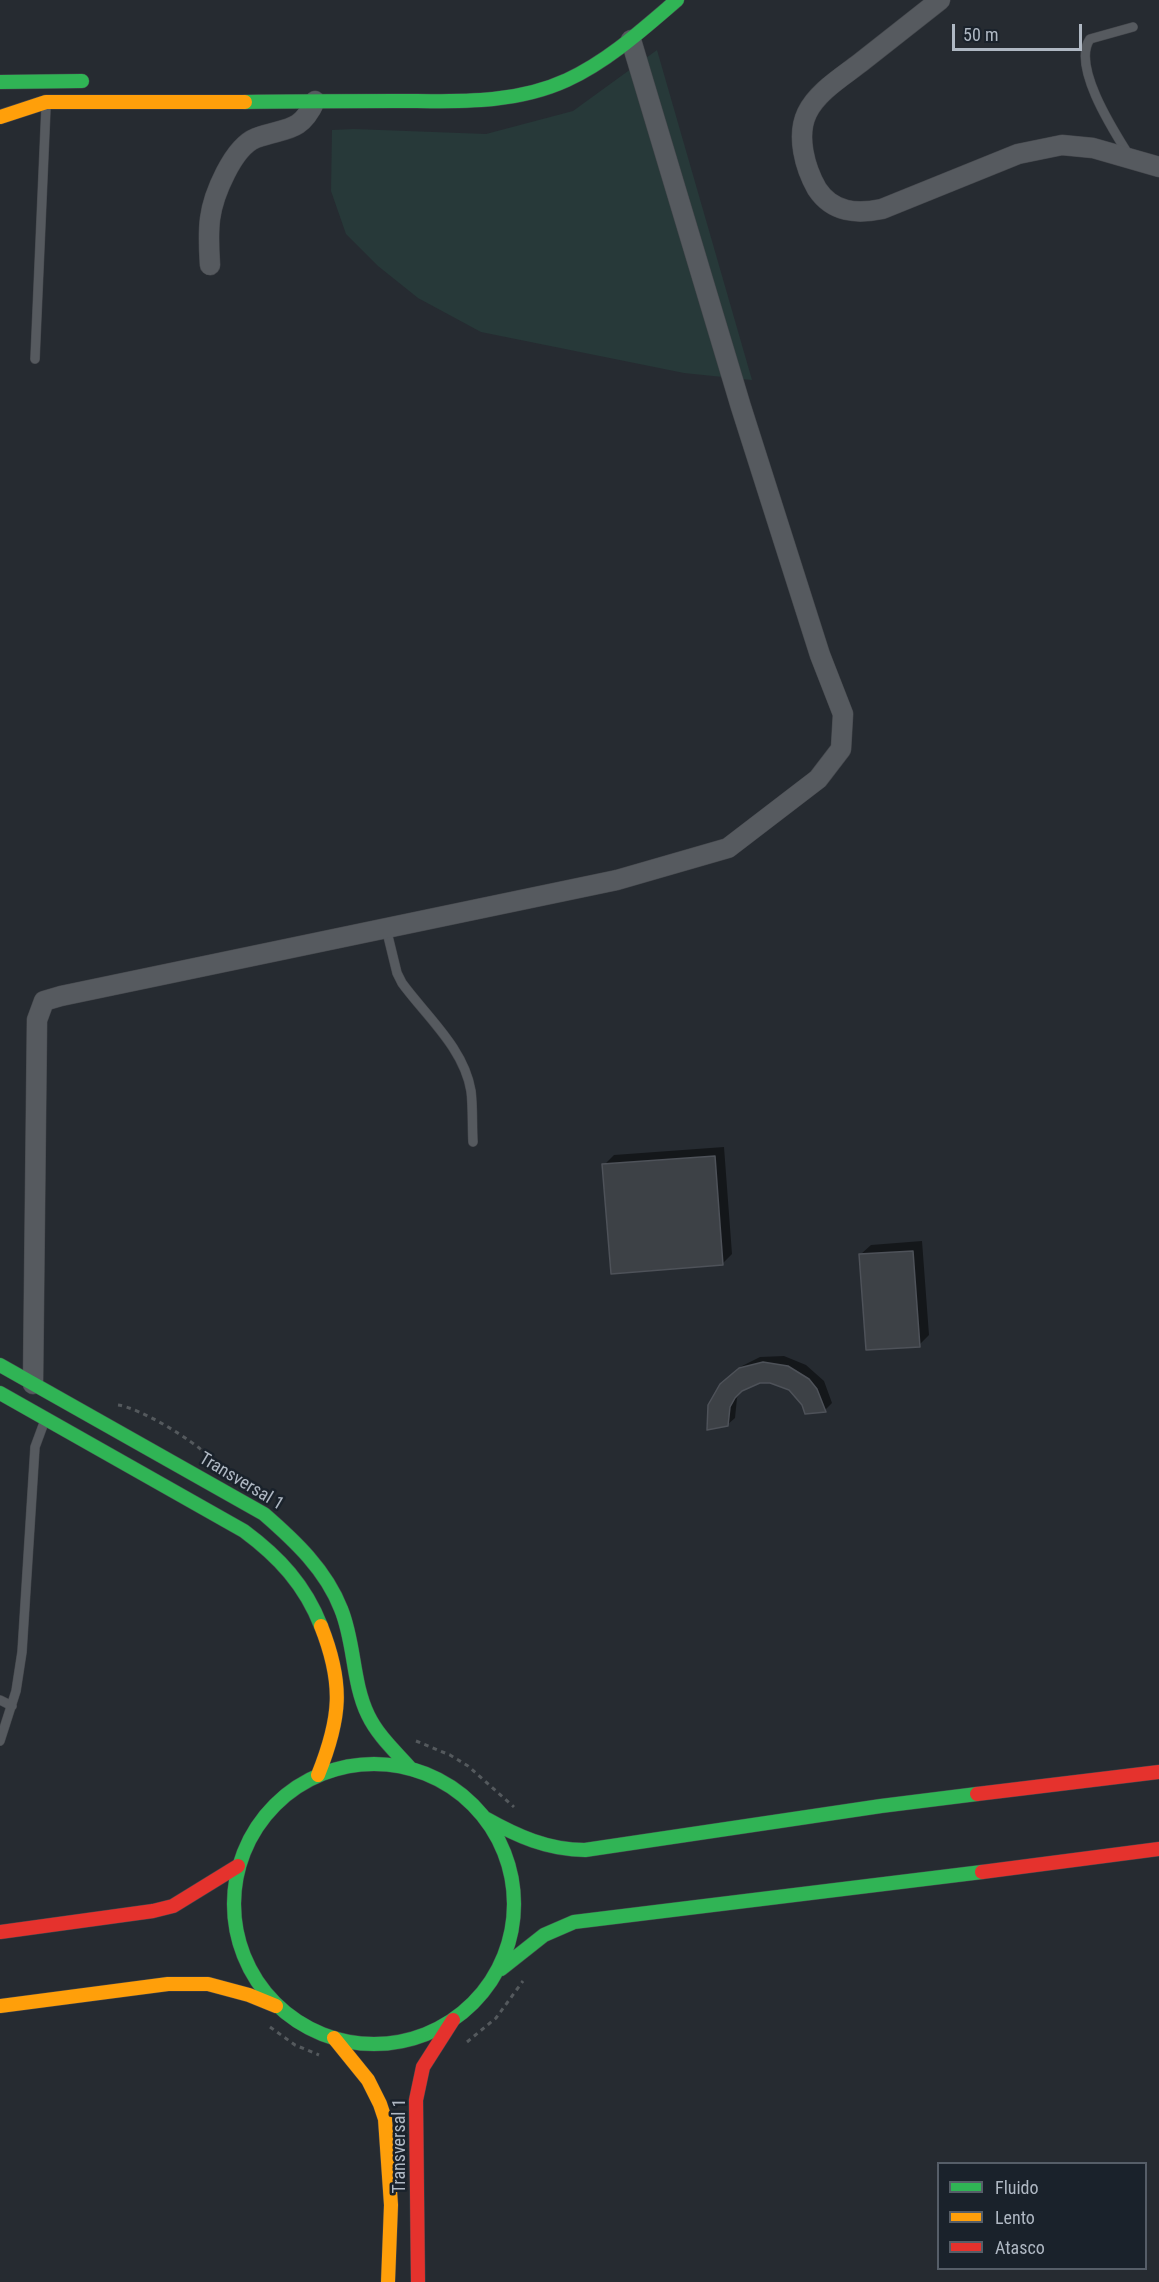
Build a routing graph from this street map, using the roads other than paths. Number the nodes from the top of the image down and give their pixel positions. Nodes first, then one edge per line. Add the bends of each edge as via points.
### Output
1 (677, 0) edge
2 (940, 0) edge
3 (1133, 27) dead end
4 (631, 40) junction
5 (0, 70) edge
6 (23, 81) junction
7 (92, 81) dead end
8 (0, 82) edge
9 (315, 101) junction
10 (46, 102) junction
11 (0, 103) edge
12 (0, 117) edge
13 (1131, 159) junction
14 (1159, 167) edge
15 (210, 265) dead end
16 (35, 359) dead end
17 (386, 928) junction
18 (473, 1142) dead end
19 (0, 1365) edge
20 (33, 1384) junction
21 (0, 1393) edge
22 (45, 1418) junction
23 (0, 1700) edge
24 (12, 1706) junction
25 (0, 1741) edge
26 (411, 1769) junction
27 (1159, 1772) edge
28 (318, 1775) junction
29 (485, 1818) junction
30 (1159, 1849) edge
31 (238, 1866) junction
32 (0, 1932) edge
33 (496, 1974) junction
34 (0, 2006) edge
35 (281, 2009) junction
36 (454, 2019) junction
37 (334, 2038) junction
38 (388, 2282) edge
39 (418, 2282) edge

1 - 4 street
2 - 13 street via 824,91 806,115 804,159 818,190 830,202 844,210 862,213 882,209 1018,154 1062,145 1093,148
3 - 13 lane via 1090,39 1085,49 1101,110
4 - 9 street via 564,82 516,95 484,101
4 - 17 street via 741,407 820,655 843,714 841,749 818,778 728,848 617,880
5 - 6 street
6 - 7 street
6 - 8 street
9 - 10 street
9 - 15 street via 296,126 255,139 241,147 233,158 210,216
10 - 11 street
10 - 12 street
10 - 16 lane
13 - 14 street
17 - 18 lane via 402,983 452,1045 464,1068 470,1090
17 - 20 street via 44,1001 37,1020
19 - 20 street, Transversal 1
20 - 26 street, Transversal 1 via 264,1514 292,1538 328,1582 338,1603 369,1717
21 - 22 street
22 - 24 lane via 35,1447 22,1652
22 - 28 street via 244,1530 267,1546 299,1583 313,1603 334,1669 335,1729
23 - 24 lane
24 - 25 lane
26 - 28 street via 373,1764
26 - 29 street via 452,1788
27 - 29 street via 881,1806 585,1850 568,1851 531,1842
28 - 31 street via 287,1794 262,1819
29 - 33 street via 504,1849 513,1885 514,1922
30 - 33 street via 574,1922 535,1939
31 - 32 street via 173,1906
31 - 35 street via 233,1905 239,1943 256,1979
33 - 36 street via 477,1999
34 - 35 street via 168,1984 208,1984
35 - 37 street
36 - 37 street via 426,2034 396,2042 375,2044
36 - 39 street, Transversal 1 via 423,2067 416,2100
37 - 38 street, Transversal 1 via 366,2074 386,2122 392,2248

